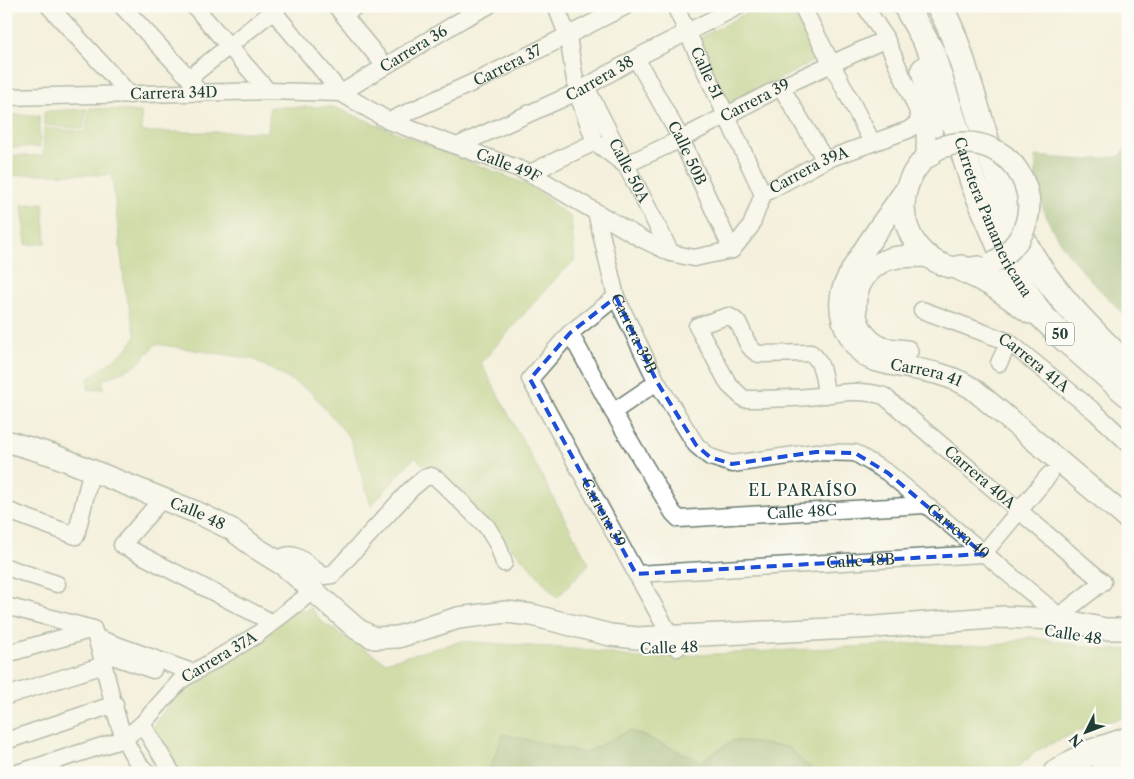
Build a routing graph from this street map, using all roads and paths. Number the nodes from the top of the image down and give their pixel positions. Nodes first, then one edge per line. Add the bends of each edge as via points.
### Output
1 (49, 6) edge
2 (122, 6) edge
3 (194, 6) edge
4 (488, 6) edge
5 (556, 6) edge
6 (626, 6) edge
7 (675, 6) edge
8 (739, 6) edge
9 (802, 6) edge
10 (865, 6) edge
11 (890, 6) edge
12 (906, 6) edge
13 (939, 6) edge
14 (957, 6) edge
15 (274, 8) edge
16 (345, 9) edge
17 (460, 13) edge
18 (687, 32) junction
19 (568, 37) junction
20 (886, 39) junction
21 (229, 46) junction
22 (636, 58) junction
23 (833, 64) junction
24 (385, 66) junction
25 (189, 78) junction
26 (781, 87) junction
27 (582, 90) junction
28 (268, 91) junction
29 (199, 93) junction
30 (341, 93) junction
31 (130, 95) junction
32 (6, 97) edge
33 (727, 114) junction
34 (389, 121) junction
35 (681, 139) junction
36 (595, 142) junction
37 (872, 142) junction
38 (457, 146) junction
39 (934, 151) junction
40 (825, 160) junction
41 (625, 166) junction
42 (1005, 167) junction
43 (530, 174) junction
44 (904, 192) junction
45 (763, 194) junction
46 (1028, 197) junction
47 (596, 212) junction
48 (732, 250) junction
49 (671, 253) junction
50 (929, 256) junction
51 (961, 268) junction
52 (616, 297) junction
53 (922, 310) dead end
54 (570, 333) junction
55 (1063, 337) junction
56 (1009, 342) junction
57 (1128, 345) edge
58 (999, 363) dead end
59 (1128, 367) edge
60 (657, 382) junction
61 (1128, 394) edge
62 (826, 395) junction
63 (613, 412) junction
64 (6, 432) edge
65 (6, 441) edge
66 (1128, 443) edge
67 (6, 450) edge
68 (855, 453) joint
69 (53, 455) junction
70 (1049, 475) dead end
71 (90, 477) junction
72 (134, 489) junction
73 (162, 499) junction
74 (925, 505) junction
75 (1128, 506) edge
76 (6, 510) edge
77 (1019, 512) junction
78 (1128, 519) edge
79 (256, 548) junction
80 (983, 554) junction
81 (277, 561) junction
82 (504, 563) dead end
83 (6, 567) edge
84 (636, 574) junction
85 (57, 584) dead end
86 (304, 598) junction
87 (9, 609) edge
88 (1058, 622) junction
89 (273, 623) junction
90 (1128, 629) edge
91 (1128, 640) edge
92 (674, 642) junction
93 (99, 646) junction
94 (6, 654) edge
95 (186, 676) junction
96 (6, 696) edge
97 (115, 704) junction
98 (142, 724) junction
99 (124, 739) junction
100 (1128, 740) edge
101 (6, 741) edge
102 (1128, 761) edge
103 (140, 771) edge
104 (17, 773) edge
105 (172, 773) edge
106 (1056, 773) edge
107 (1103, 773) edge

1 - 31 street
2 - 25 street
3 - 21 street
4 - 17 street, Carrera 36
5 - 19 street, Calle 50A
6 - 19 street, Carrera 37
7 - 18 street, Calle 51
8 - 18 street, Carrera 38
9 - 23 street
10 - 20 street
11 - 39 highway via 914,45 930,93
12 - 55 highway, Carretera Panamericana / 50 via 932,51 992,232 1039,313
13 - 42 highway, Carretera Panamericana / 50 via 960,52 976,104
14 - 42 highway via 974,51
15 - 21 street, Carrera 34D
15 - 30 street
16 - 24 street
17 - 24 street, Carrera 36
18 - 22 street, Carrera 38
18 - 33 street, Calle 51
19 - 27 street, Calle 50A
19 - 34 street, Carrera 37
20 - 23 street, Carrera 39
20 - 37 street, Carrera 39A via 918,114 918,123 908,130
21 - 25 street, Carrera 34D
21 - 28 street
22 - 27 street, Carrera 38
22 - 35 street, Calle 50B
23 - 26 street, Carrera 39
23 - 37 street
24 - 30 street, Carrera 36
25 - 29 street
26 - 33 street, Carrera 39
26 - 40 street
27 - 36 street
27 - 38 street, Carrera 38
27 - 41 street, Calle 50A
28 - 29 street, Carrera 34D
28 - 30 street, Carrera 34D
29 - 31 street, Carrera 34D
30 - 34 street, Calle 49F
31 - 32 street, Carrera 34D
33 - 35 street, Carrera 39
33 - 45 street, Calle 51
34 - 38 street, Calle 49F
35 - 41 street, Carrera 39
35 - 48 street, Calle 50B
36 - 41 street
36 - 43 street
37 - 40 street, Carrera 39A
38 - 43 street, Calle 49F
39 - 42 main road, bridge via 961,142 984,145 994,149
39 - 44 main road via 913,170
40 - 45 street, Carrera 39A
41 - 49 street, Calle 50A
42 - 46 main road, bridge via 1020,173
42 - 59 highway, Carretera Panamericana / 50 via 1014,222 1041,269 1082,319
43 - 47 street, Calle 49F
44 - 50 main road via 907,228
44 - 78 main road, Carrera 41 via 842,291 840,306 856,347 872,359 933,371 972,388
45 - 48 street, Carrera 39A via 751,226
46 - 51 main road, bridge via 1027,219 1019,240 994,262
46 - 57 highway via 1050,258
47 - 49 street, Calle 49F
47 - 52 street, Carrera 39B
48 - 49 street via 694,258
50 - 51 main road
50 - 75 main road, Carrera 41 via 895,257 869,272 858,287 854,313 867,337 881,347 951,365 982,383
51 - 55 highway via 1022,303
52 - 54 street
52 - 60 street, Carrera 39B
53 - 56 street, Carrera 41A
54 - 63 street
54 - 84 street, Carrera 39 via 530,380
55 - 61 highway, Carretera Panamericana / 50
56 - 58 street
56 - 66 street, Carrera 41A
60 - 63 street
60 - 68 street, Carrera 39B via 696,445 710,457 732,464 816,452
62 - 62 street, Carrera 40A via 823,375 811,353 759,354 748,347 740,326 728,316 702,324 729,386 744,399
62 - 77 street, Carrera 40A via 868,391 884,396
63 - 74 street, Calle 48C via 679,519
64 - 69 main road, Calle 48
65 - 69 main road, Calle 48
67 - 71 main road, Calle 48
68 - 74 street, Carrera 40 via 888,473
69 - 72 main road, Calle 48
70 - 77 street
71 - 72 main road, Calle 48
71 - 76 street via 76,536
72 - 73 main road, Calle 48
73 - 79 main road, Calle 48 via 231,529
73 - 89 street via 122,545
74 - 80 street, Carrera 40
77 - 80 street
77 - 88 street, Carrera 40A via 1103,582
79 - 81 main road, Calle 48
79 - 86 main road, Calle 48 via 278,576
80 - 84 street, Calle 48B
80 - 88 street, Carrera 40
81 - 82 street via 285,555 294,555 321,574 332,575 410,490 431,476 439,480 487,528
81 - 92 main road, Calle 48 via 357,629 374,638 398,638 458,618 506,612 532,615 618,637
83 - 85 street
84 - 92 street, Carrera 39
86 - 89 street, Carrera 37A
86 - 92 main road, Calle 48 via 349,638 374,650 400,649 466,627 496,624 528,626 615,648
87 - 93 street
88 - 90 main road, Calle 48
88 - 91 main road, Calle 48 via 1112,641
88 - 92 main road, Calle 48 via 1006,630
89 - 95 street, Carrera 37A
93 - 94 street
93 - 95 street
93 - 96 street
93 - 97 street
95 - 98 street, Carrera 37A
97 - 99 street
97 - 101 street
98 - 99 street, Carrera 37A
98 - 105 street
99 - 103 street
99 - 104 street
100 - 106 highway via 1090,753
102 - 107 highway

